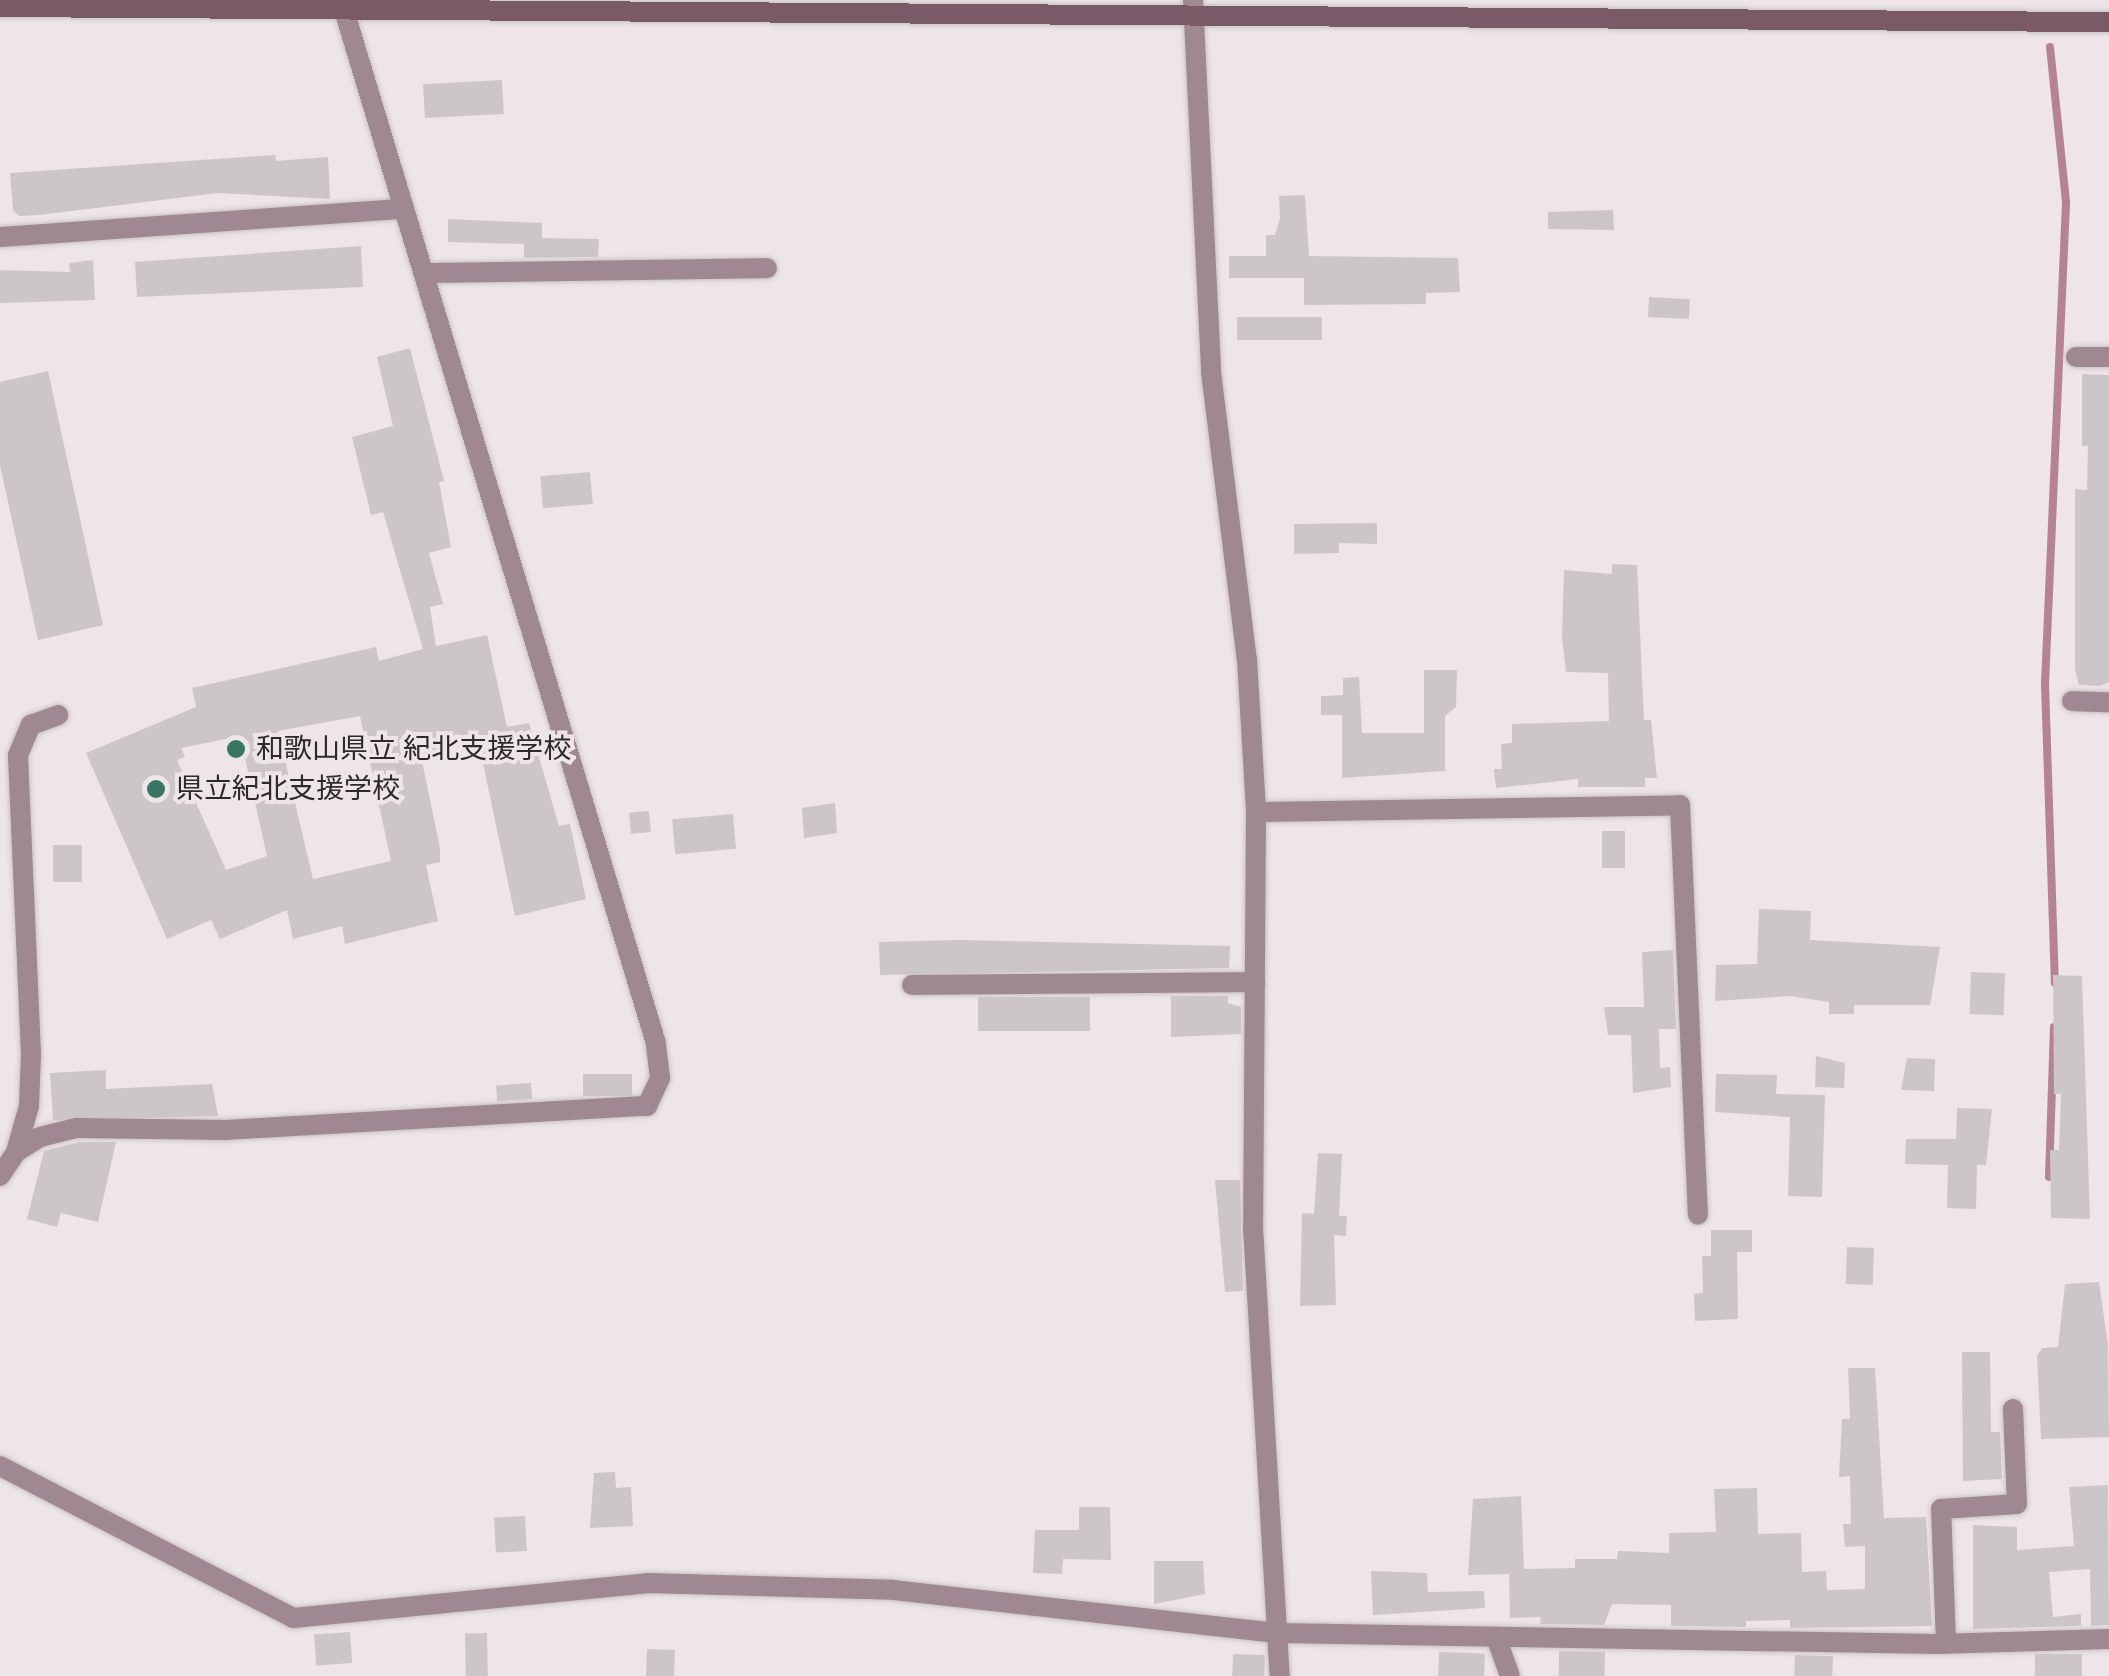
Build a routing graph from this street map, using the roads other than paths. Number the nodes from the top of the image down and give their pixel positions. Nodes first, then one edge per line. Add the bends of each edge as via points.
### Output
1 (342, 5) edge
2 (0, 7) edge
3 (1194, 9) edge
4 (2109, 22) edge
5 (404, 210) junction
6 (0, 237) edge
7 (767, 268) dead end
8 (424, 273) junction
9 (2076, 357) dead end
10 (2109, 358) edge
11 (2072, 701) dead end
12 (2109, 702) edge
13 (58, 715) dead end
14 (1256, 812) junction
15 (1255, 982) junction
16 (912, 984) dead end
17 (16, 1152) junction
18 (0, 1176) edge
19 (1698, 1215) dead end
20 (2013, 1409) dead end
21 (0, 1466) edge
22 (1278, 1633) junction
23 (1496, 1637) junction
24 (2109, 1639) edge
25 (1946, 1643) junction
26 (1280, 1676) edge
27 (1510, 1676) edge

1 - 2 main road
1 - 3 main road
1 - 5 street
3 - 4 main road
3 - 14 street via 1212,372 1247,659
5 - 6 street
5 - 8 street
7 - 8 street
8 - 17 street via 655,1040 660,1078 647,1106 226,1130 77,1128 40,1137
9 - 10 street
11 - 12 street
13 - 17 street via 31,725 18,755 31,1054 29,1106
14 - 15 street
14 - 19 street via 1680,805
15 - 16 street
15 - 22 street via 1253,1227
17 - 18 street
20 - 25 street via 2017,1504 1941,1510
21 - 22 street via 293,1618 647,1584 893,1590
22 - 23 street
22 - 26 street
23 - 25 street
23 - 27 street
24 - 25 street

